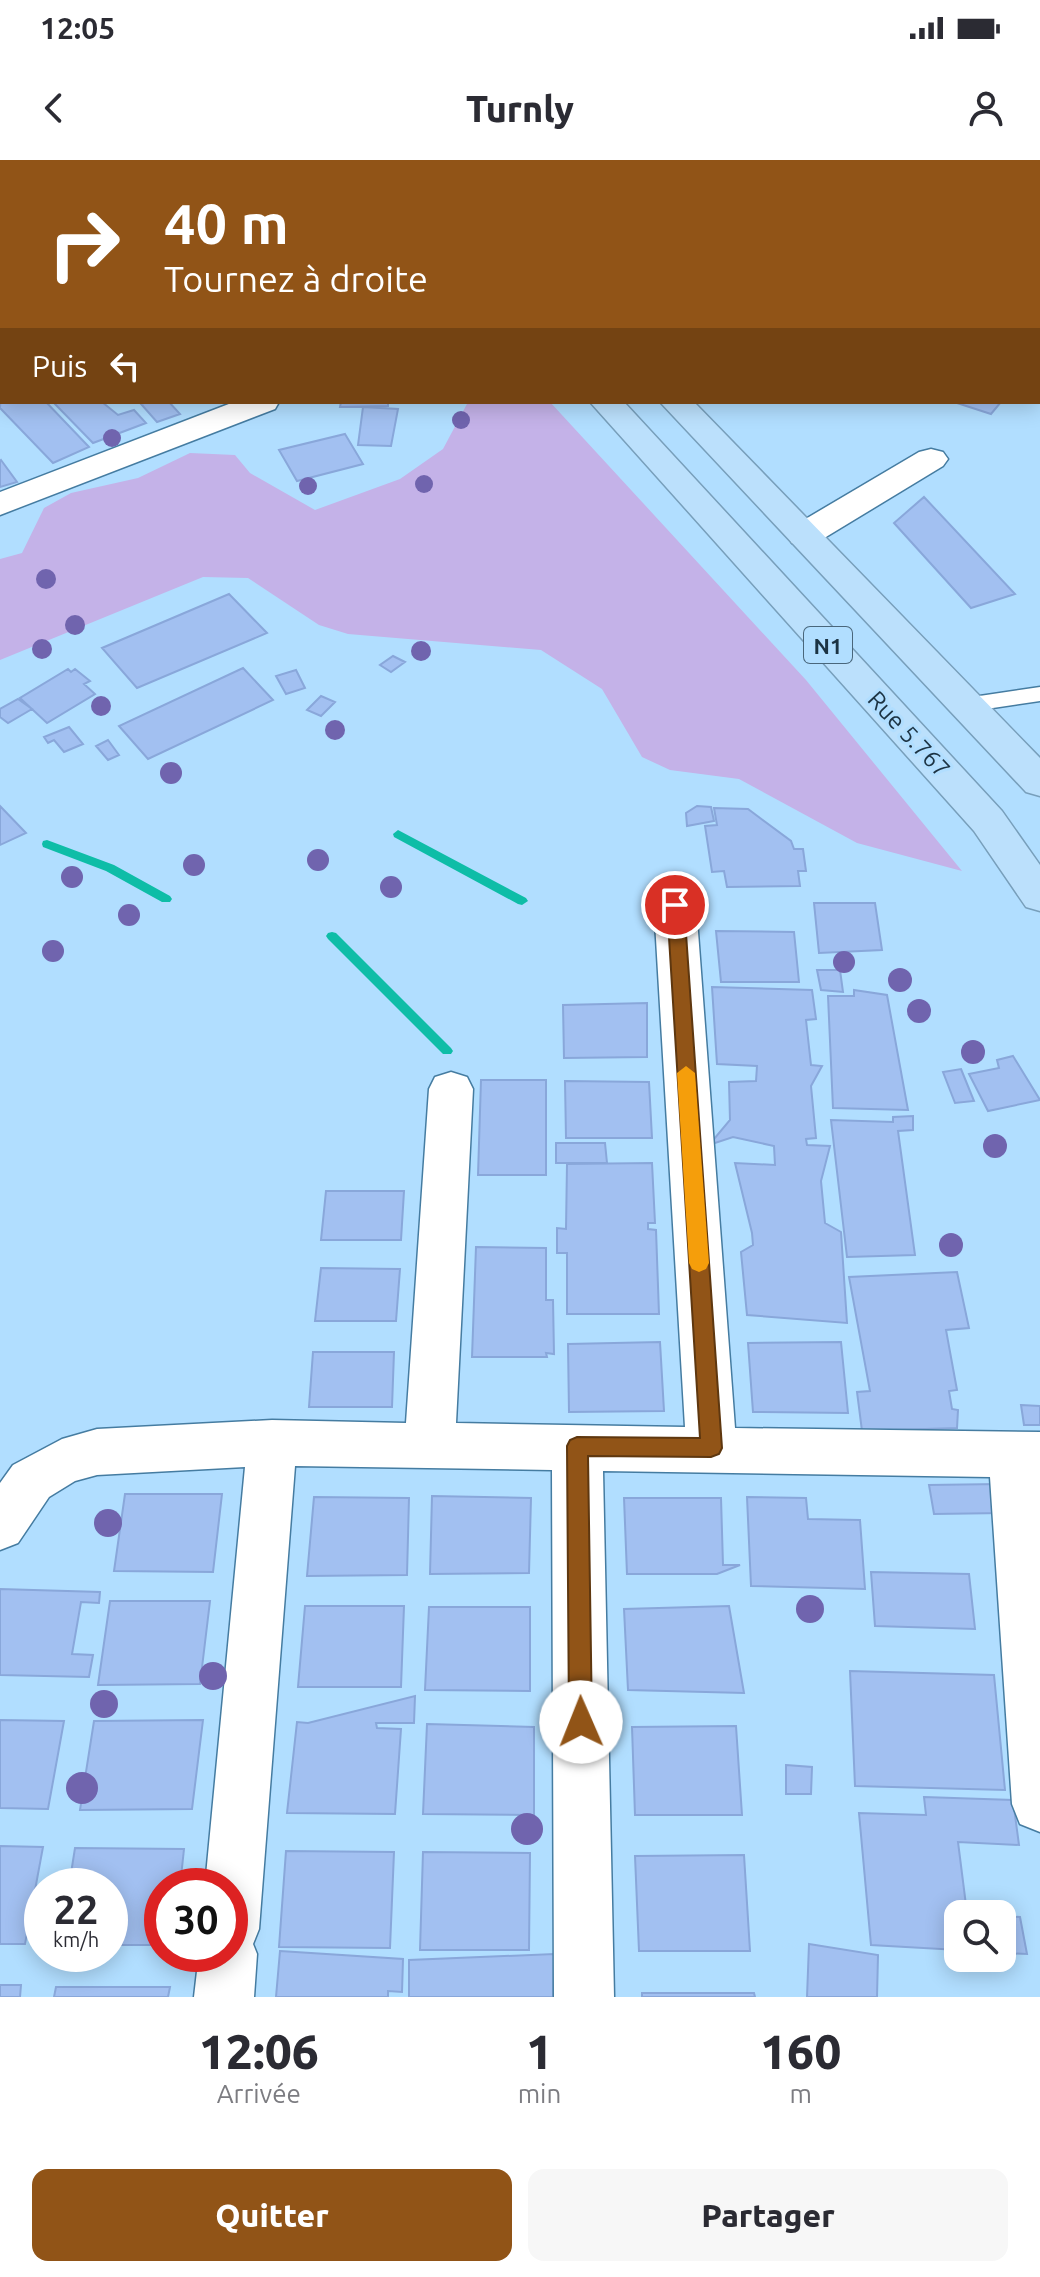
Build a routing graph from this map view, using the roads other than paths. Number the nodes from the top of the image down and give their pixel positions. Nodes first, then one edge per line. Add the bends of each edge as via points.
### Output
1 (258, 404) edge
2 (608, 404) edge
3 (678, 404) edge
4 (931, 459) dead end
5 (0, 504) edge
6 (804, 535) junction
7 (1040, 694) edge
8 (966, 705) junction
9 (1040, 782) edge
10 (1040, 896) edge
11 (675, 905) dead end
12 (451, 1089) dead end
13 (272, 1443) junction
14 (430, 1445) junction
15 (577, 1446) junction
16 (711, 1448) junction
17 (1027, 1455) edge
18 (0, 1526) edge
19 (1040, 1804) edge
20 (235, 1868) edge
21 (226, 1972) edge
22 (224, 1997) edge
23 (584, 1997) edge

1 - 5 street
2 - 10 highway, Rue 5.767 / N1 via 988,821
3 - 6 highway, N1
4 - 6 street
6 - 8 highway, N1
7 - 8 lane
8 - 9 highway, N1
11 - 16 street
12 - 14 street
13 - 14 street
13 - 18 street via 97,1452 62,1462 31,1481
13 - 20 street
14 - 15 street
15 - 16 street
15 - 23 street
16 - 17 street
17 - 19 street
21 - 22 street

